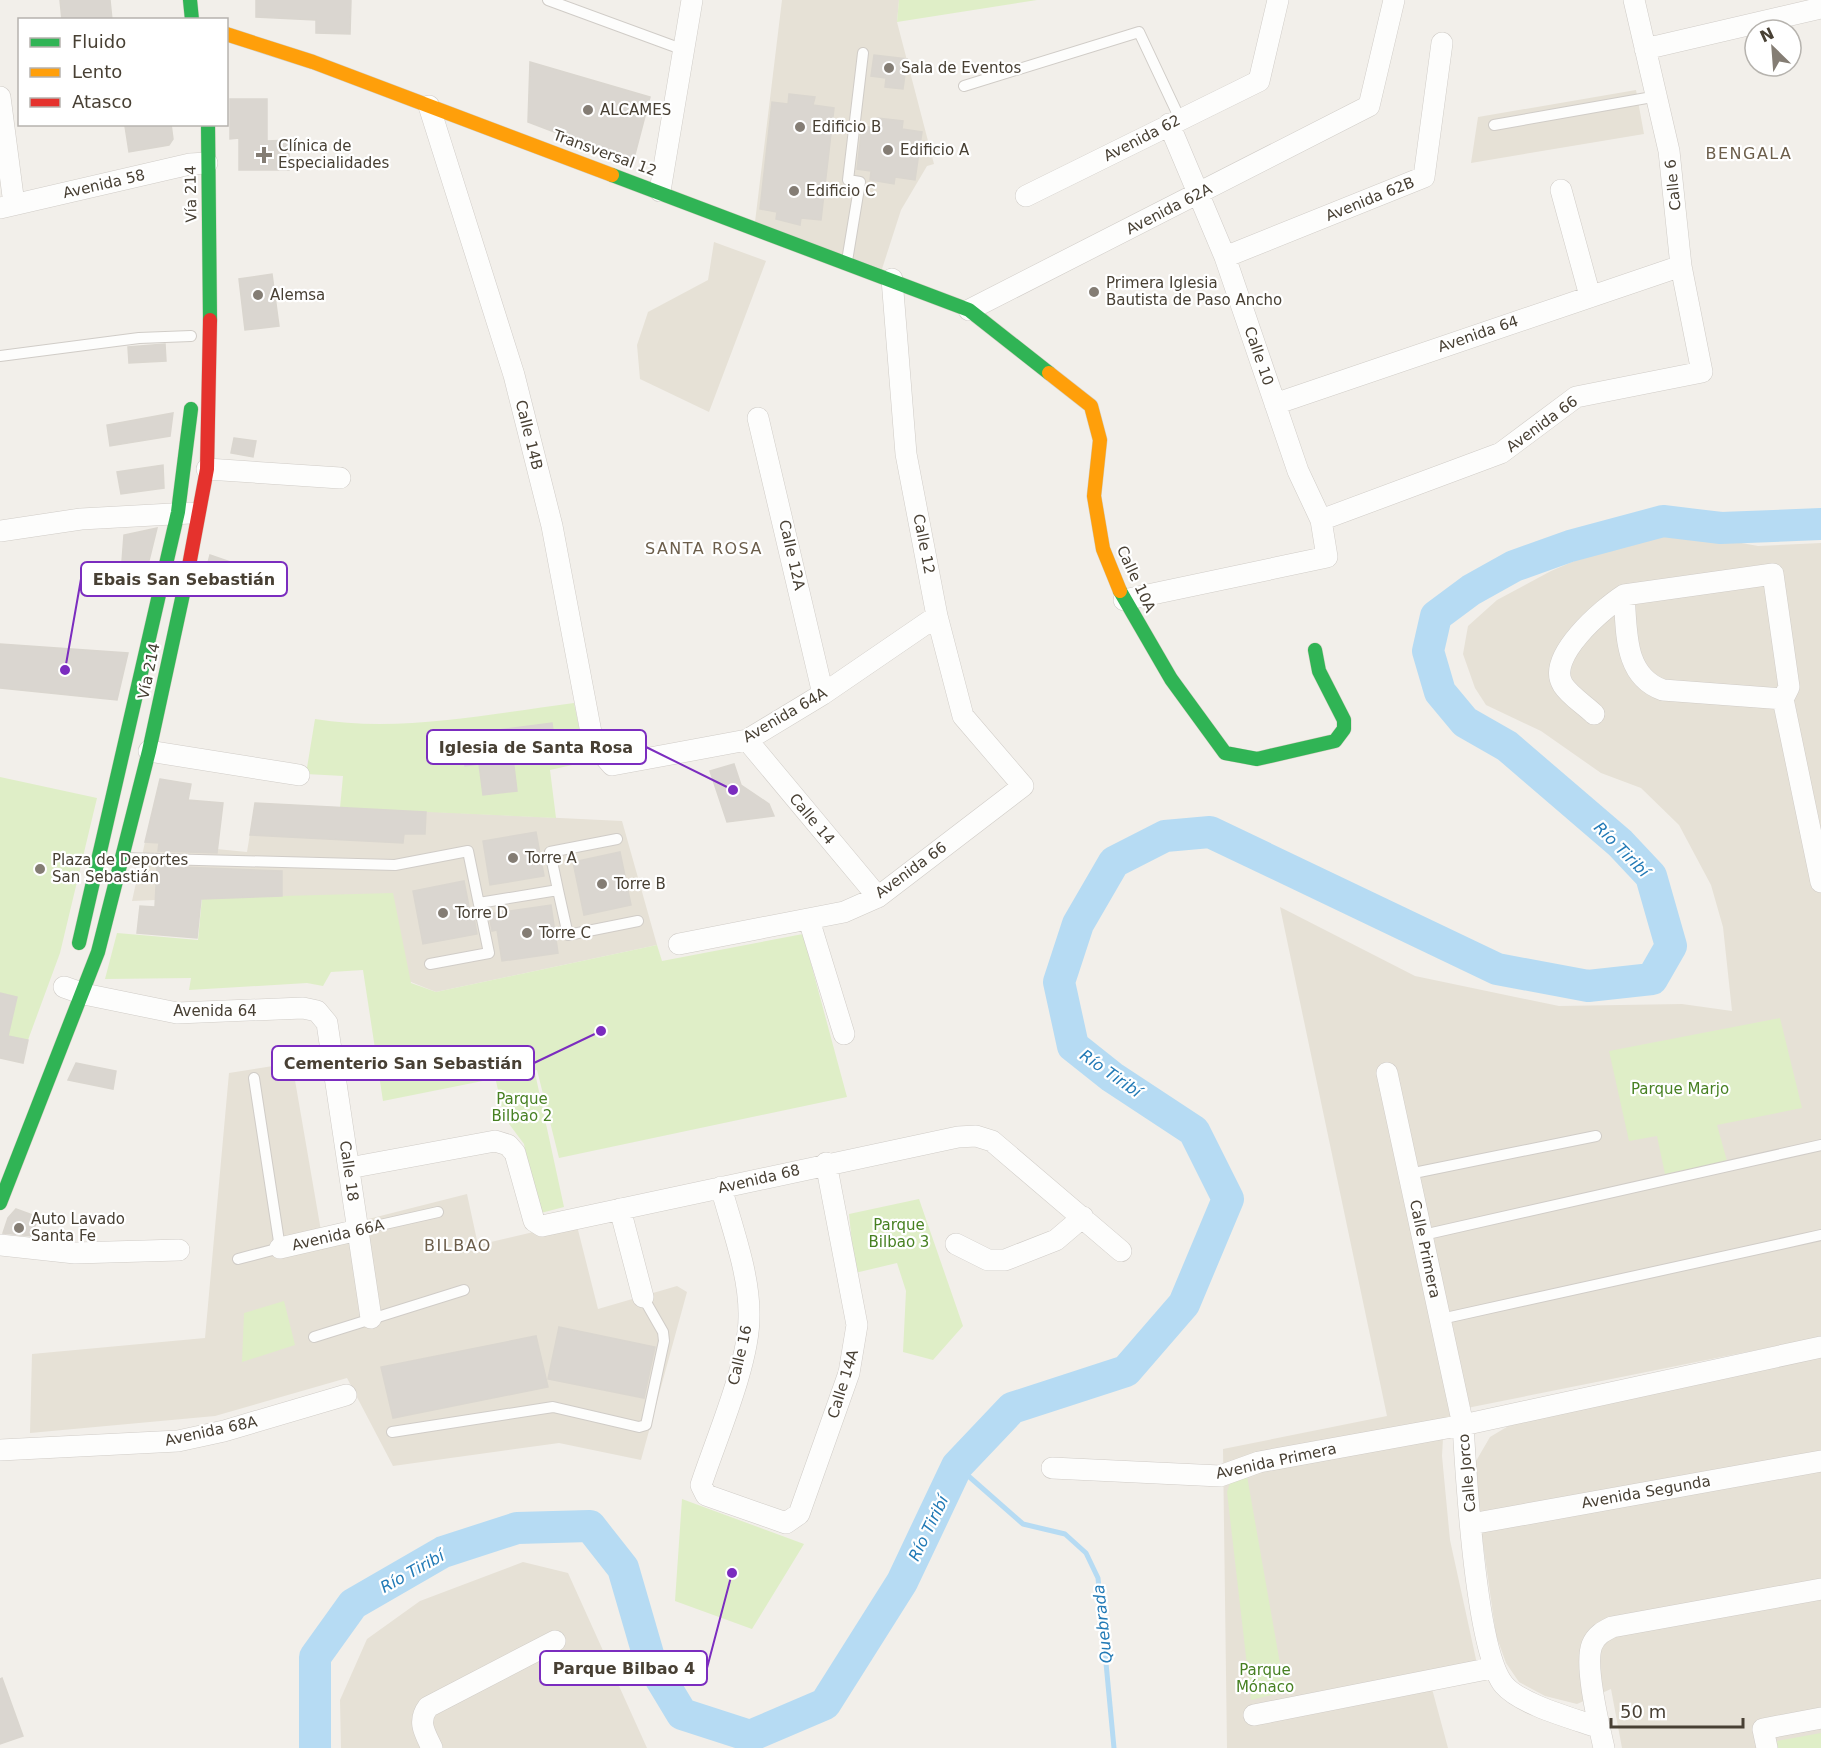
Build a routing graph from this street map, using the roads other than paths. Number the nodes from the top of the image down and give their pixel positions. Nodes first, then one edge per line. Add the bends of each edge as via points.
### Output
1 (190, 0) edge
2 (548, 0) edge
3 (692, 0) edge
4 (1278, 0) edge
5 (1394, 0) edge
6 (1634, 0) edge
7 (1821, 8) edge
8 (192, 18) edge
9 (228, 35) edge
10 (1442, 43) dead end
11 (1645, 49) junction
12 (684, 50) junction
13 (862, 53) dead end
14 (964, 86) dead end
15 (1658, 96) junction
16 (0, 97) edge
17 (429, 106) junction
18 (1175, 122) junction
19 (1494, 125) dead end
20 (207, 126) edge
21 (195, 164) junction
22 (1561, 189) dead end
23 (660, 191) junction
24 (1198, 194) junction
25 (1026, 196) dead end
26 (7, 206) edge
27 (1225, 257) junction
28 (847, 261) junction
29 (1681, 266) junction
30 (892, 279) junction
31 (1590, 296) junction
32 (969, 310) junction
33 (191, 336) dead end
34 (0, 356) edge
35 (1702, 372) joint
36 (191, 390) dead end
37 (1275, 404) junction
38 (758, 418) dead end
39 (207, 469) junction
40 (340, 478) dead end
41 (178, 512) junction
42 (201, 513) junction
43 (1321, 520) junction
44 (0, 531) edge
45 (1624, 595) junction
46 (1124, 600) junction
47 (937, 616) junction
48 (1314, 650) dead end
49 (823, 694) junction
50 (1783, 699) junction
51 (1594, 714) dead end
52 (747, 740) junction
53 (149, 751) junction
54 (612, 765) joint
55 (299, 775) dead end
56 (1023, 786) joint
57 (617, 838) dead end
58 (122, 858) junction
59 (1821, 882) edge
60 (558, 890) junction
61 (878, 897) junction
62 (479, 903) junction
63 (809, 920) junction
64 (638, 921) dead end
65 (679, 944) dead end
66 (74, 957) dead end
67 (430, 964) dead end
68 (69, 989) junction
69 (327, 1023) joint
70 (844, 1034) dead end
71 (1387, 1073) dead end
72 (254, 1078) dead end
73 (1596, 1136) dead end
74 (1821, 1145) edge
75 (0, 1162) edge
76 (826, 1163) junction
77 (15, 1167) junction
78 (349, 1168) junction
79 (1409, 1174) junction
80 (721, 1187) junction
81 (0, 1203) edge
82 (620, 1209) junction
83 (438, 1212) dead end
84 (1083, 1217) junction
85 (358, 1230) junction
86 (1821, 1235) edge
87 (1423, 1236) junction
88 (956, 1244) dead end
89 (0, 1245) edge
90 (280, 1248) junction
91 (179, 1250) dead end
92 (1121, 1251) dead end
93 (238, 1258) dead end
94 (464, 1290) dead end
95 (643, 1297) joint
96 (372, 1318) junction
97 (1441, 1319) junction
98 (314, 1337) dead end
99 (1821, 1347) edge
100 (346, 1395) dead end
101 (1463, 1425) junction
102 (392, 1432) dead end
103 (0, 1450) edge
104 (1821, 1461) edge
105 (1052, 1468) dead end
106 (701, 1485) joint
107 (1471, 1524) junction
108 (1821, 1589) edge
109 (555, 1641) dead end
110 (1492, 1668) junction
111 (1254, 1715) dead end
112 (1821, 1718) edge
113 (1602, 1738) edge
114 (1765, 1738) edge
115 (432, 1748) edge

1 - 8 main road
2 - 12 lane
3 - 12 street
4 - 18 street, Avenida 62 via 1259,81
5 - 24 street, Avenida 62A via 1369,106
6 - 11 street, Calle 6
7 - 11 street
9 - 17 main road, Transversal 12
10 - 27 street, Avenida 62B via 1424,177
11 - 15 street, Calle 6
12 - 23 street
13 - 28 lane via 848,180 860,182
14 - 18 lane via 1139,32
15 - 19 lane
15 - 29 street, Calle 6 via 1669,151
16 - 26 street
17 - 23 main road, Transversal 12
17 - 54 street, Calle 14B via 514,375 552,526 592,743
18 - 24 street, Calle 10
18 - 25 street, Avenida 62
20 - 21 main road, Vía 214
21 - 26 street, Avenida 58
21 - 39 main road, Vía 214 via 211,372
22 - 31 street
23 - 28 main road, Transversal 12
24 - 27 street, Calle 10
24 - 32 street, Avenida 62A
27 - 37 street, Calle 10
28 - 30 main road, Transversal 12
29 - 31 street, Avenida 64
29 - 35 street, Calle 6
30 - 32 main road, Transversal 12
30 - 47 street, Calle 12 via 906,454
31 - 37 street, Avenida 64
32 - 46 main road, Calle 10A via 1091,406 1100,440 1094,496 1103,549
33 - 34 lane via 139,338
35 - 43 street, Avenida 66 via 1576,397 1501,453
36 - 41 main road, Vía 214 via 191,422
37 - 43 street, Calle 10 via 1298,471
38 - 49 street, Calle 12A
39 - 40 street
39 - 42 main road, Vía 214
41 - 42 street
41 - 44 street via 81,519
41 - 66 main road, Vía 214
42 - 53 main road, Vía 214
43 - 46 street, Calle 10 via 1327,557
45 - 50 street via 1629,654 1649,685 1663,690
45 - 50 street via 1773,574 1789,687
45 - 51 street via 1606,606 1569,645 1560,672 1562,685
46 - 48 main road, Calle 10A via 1171,679 1225,753 1257,759 1335,741 1343,732 1345,721 1315,667
47 - 49 street, Avenida 64A
47 - 56 street, Calle 12 via 963,716
49 - 52 street, Avenida 64A
50 - 59 street
52 - 54 street, Avenida 64A
52 - 61 street, Calle 14
53 - 55 street
53 - 58 main road, Vía 214
56 - 61 street, Avenida 66
57 - 60 lane via 550,852
58 - 62 lane via 395,865 468,851
58 - 68 main road, Vía 214 via 98,952
60 - 62 lane
60 - 64 lane via 568,935
61 - 63 street, Avenida 66 via 844,912
62 - 67 lane via 489,953
63 - 65 street, Avenida 66
63 - 70 street
68 - 69 street, Avenida 64 via 177,1013 303,1008 317,1011
68 - 77 main road, Vía 214
69 - 78 street, Calle 18
71 - 79 street, Calle Primera
72 - 90 lane
73 - 79 lane
74 - 87 lane
75 - 77 main road
76 - 80 street, Avenida 68
76 - 84 street, Avenida 68 via 976,1136 992,1142
76 - 106 street, Calle 14A via 854,1301 855,1344 849,1374 799,1514 786,1522 706,1495
77 - 81 main road, Vía 214
78 - 82 street, Avenida 68 via 495,1141 508,1144 515,1154 534,1221 542,1226
78 - 85 street, Calle 18
79 - 87 street, Calle Primera
80 - 82 street, Avenida 68
80 - 106 street, Calle 16 via 749,1318 746,1347
82 - 95 street
83 - 85 lane, Avenida 66A
84 - 88 street via 1056,1240 1005,1260 988,1260
84 - 92 street
85 - 90 street, Avenida 66A
85 - 96 street, Calle 18
86 - 97 lane
87 - 97 street, Calle Primera
89 - 91 street via 75,1253
90 - 93 lane, Avenida 66A
94 - 96 lane
95 - 102 lane via 664,1341 646,1425 639,1427 553,1407
96 - 98 lane
97 - 101 street, Calle Primera
99 - 101 street, Calle Jorco
100 - 103 street, Avenida 68A via 178,1441
101 - 105 street, Avenida Primera via 1259,1462 1220,1476
101 - 107 street, Calle Jorco
104 - 107 street, Avenida Segunda
107 - 110 street, Calle Jorco
108 - 113 street via 1612,1627 1599,1634 1589,1662
109 - 115 street via 428,1707 421,1725
110 - 111 street
110 - 113 street via 1505,1687
112 - 114 street

